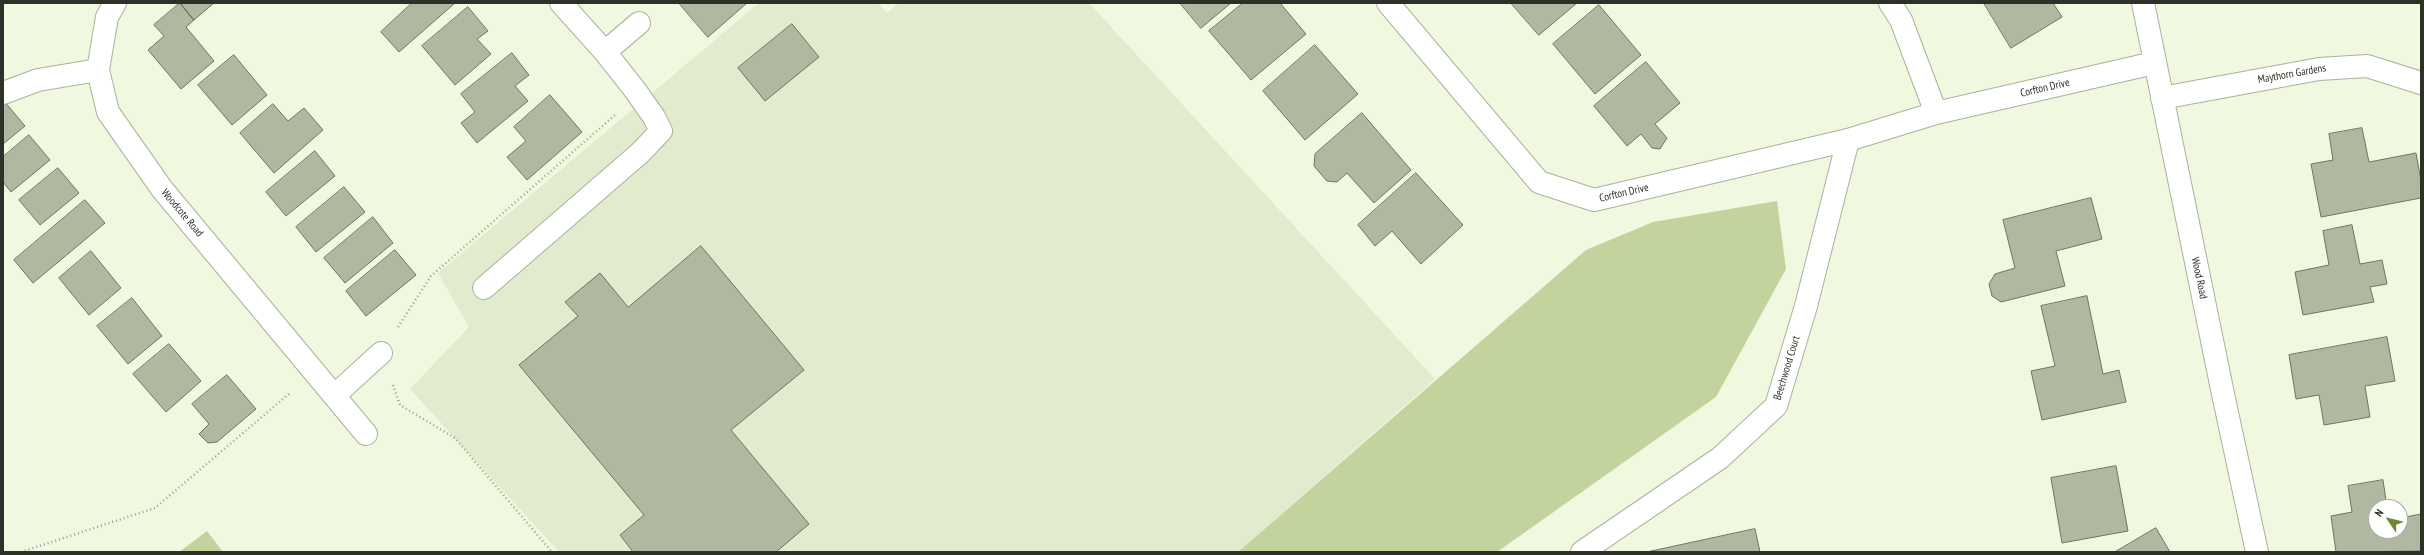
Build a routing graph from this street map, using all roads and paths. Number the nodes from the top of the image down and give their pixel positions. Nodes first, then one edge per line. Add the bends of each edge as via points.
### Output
1 (115, 3) edge
2 (562, 3) edge
3 (1388, 3) edge
4 (1890, 3) edge
5 (2143, 3) edge
6 (639, 23) dead end
7 (605, 52) junction
8 (2154, 63) junction
9 (98, 70) junction
10 (2421, 83) edge
11 (635, 90) junction
12 (3, 93) edge
13 (2162, 98) junction
14 (1936, 113) junction
15 (1848, 140) junction
16 (484, 288) dead end
17 (381, 353) junction
18 (314, 372) junction
19 (335, 395) junction
20 (366, 434) dead end
21 (21, 552) edge
22 (552, 552) edge
23 (1582, 552) edge
24 (2257, 552) edge

1 - 9 street, Woodcote Road via 107,17
2 - 7 street
3 - 15 street, Corfton Drive via 1539,182 1594,200
4 - 14 street via 1901,20
5 - 8 street, Wood Road
6 - 7 street
7 - 11 street
8 - 13 street, Wood Road
8 - 14 street, Corfton Drive
9 - 12 street via 38,80
9 - 18 street, Woodcote Road via 108,112 162,189
10 - 13 street, Maythorn Gardens via 2367,66 2319,68
11 - 16 street via 654,117 660,131 640,153
11 - 17 path via 626,106 431,276
13 - 24 street, Wood Road
14 - 15 street, Corfton Drive
15 - 23 street, Beechwood Court via 1806,306 1776,406 1720,458
17 - 19 street
17 - 22 path via 400,405 455,438
18 - 19 street, Woodcote Road
18 - 21 path via 155,508
19 - 20 street, Woodcote Road

